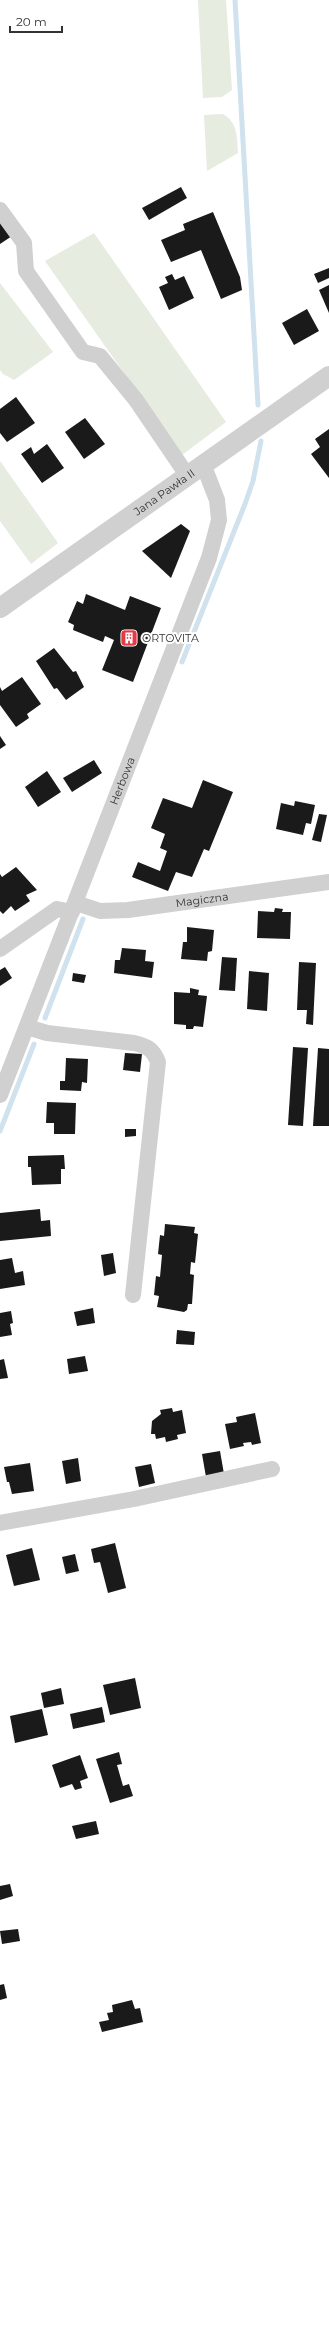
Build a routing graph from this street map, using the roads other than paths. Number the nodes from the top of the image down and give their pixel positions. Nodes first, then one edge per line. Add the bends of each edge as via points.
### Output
1 (0, 210) edge
2 (329, 376) edge
3 (195, 470) junction
4 (0, 608) edge
5 (329, 882) edge
6 (74, 907) junction
7 (0, 948) edge
8 (27, 1027) junction
9 (0, 1095) edge
10 (133, 1295) dead end
11 (272, 1470) dead end
12 (0, 1523) edge

1 - 3 street, Herbowa via 24,243 26,271 83,352 100,356
2 - 3 street, Jana Pawła II
3 - 4 street, Jana Pawła II
3 - 6 street, Herbowa via 217,500 220,520 209,558
5 - 6 street, Magiczna via 128,910 100,911
6 - 7 street, Magiczna via 57,909
6 - 8 street, Herbowa
8 - 9 street, Herbowa
8 - 10 street via 47,1033 147,1046 154,1052 158,1062
11 - 12 street via 134,1499

